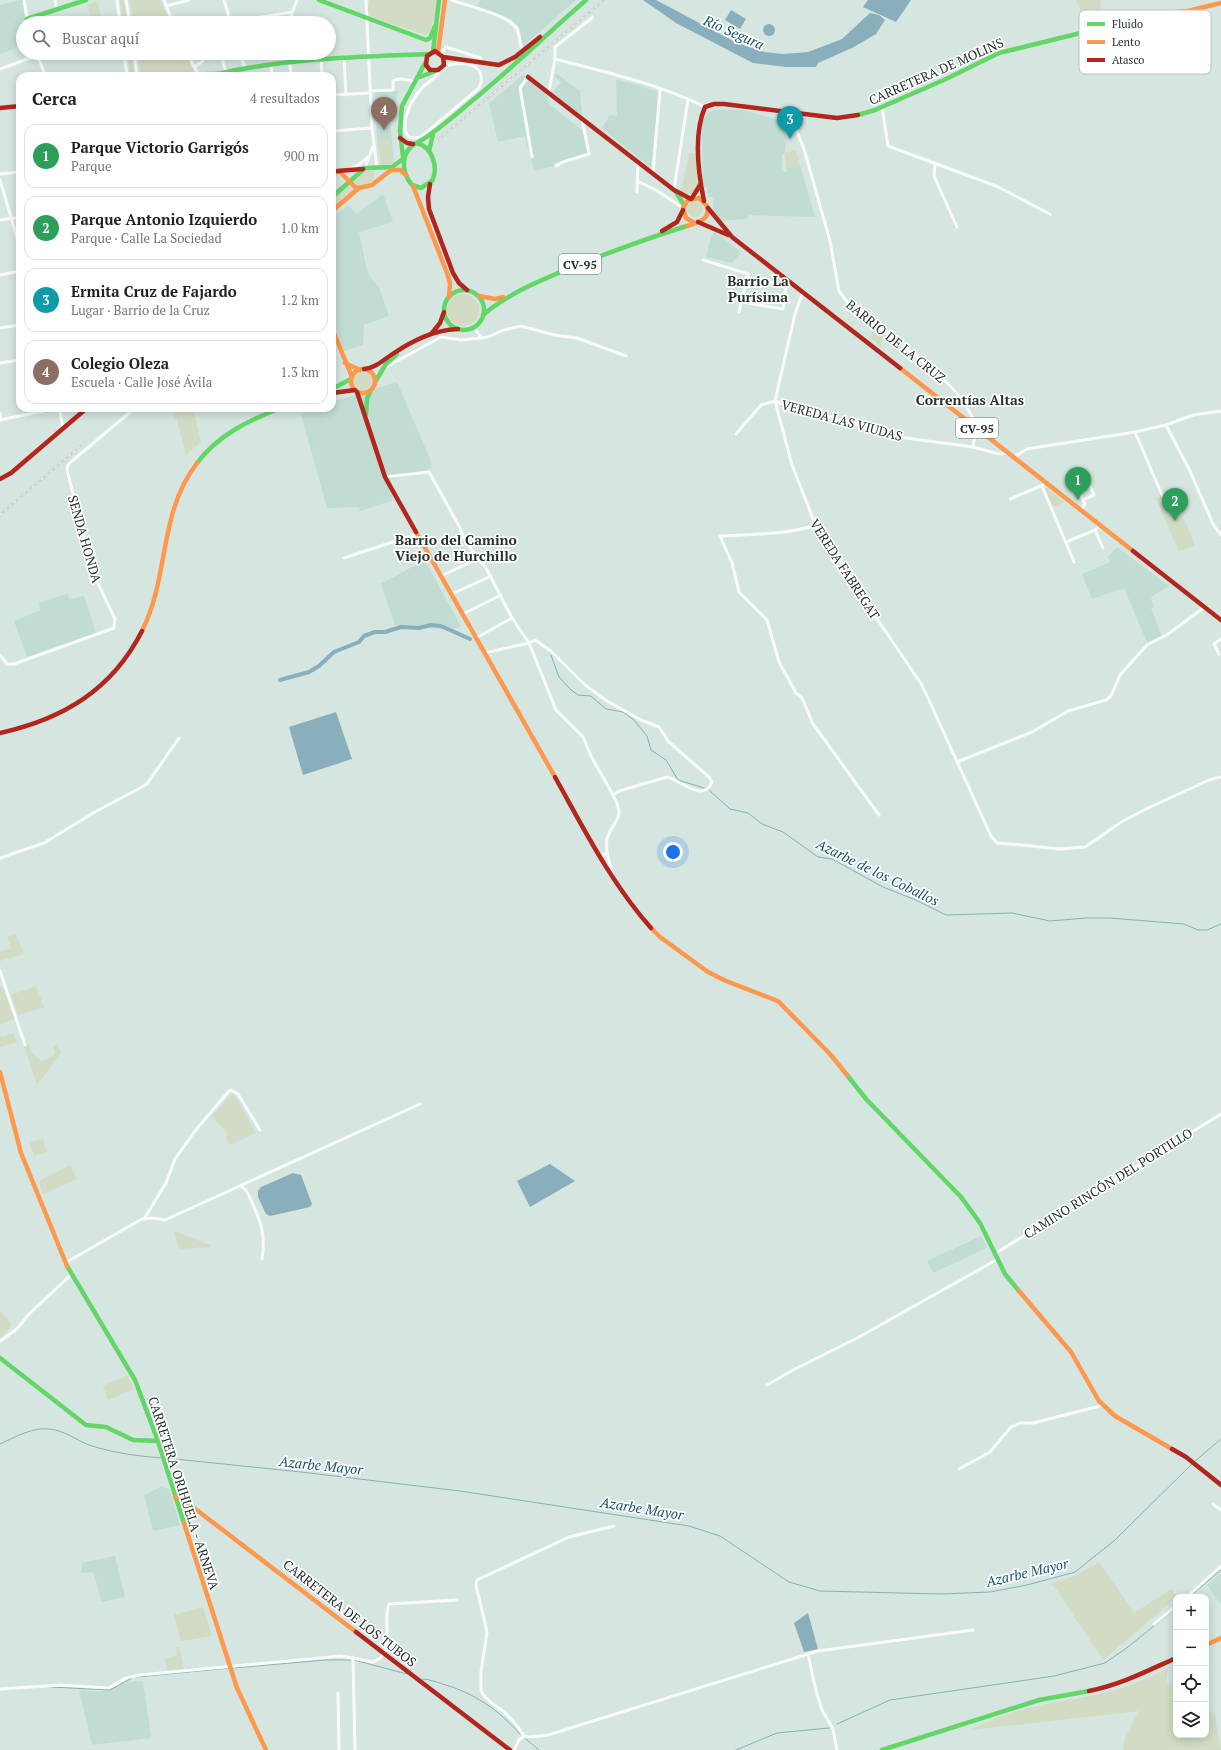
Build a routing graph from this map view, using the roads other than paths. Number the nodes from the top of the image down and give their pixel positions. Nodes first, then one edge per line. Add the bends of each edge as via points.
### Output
1 (24, 0) edge
2 (55, 0) edge
3 (86, 0) edge
4 (117, 0) edge
5 (126, 0) edge
6 (164, 0) edge
7 (189, 0) edge
8 (224, 0) edge
9 (297, 0) edge
10 (320, 0) edge
11 (366, 0) edge
12 (439, 0) edge
13 (445, 0) edge
14 (453, 0) edge
15 (582, 0) edge
16 (586, 0) edge
17 (1221, 3) edge
18 (166, 6) junction
19 (57, 9) junction
20 (1192, 10) edge
21 (292, 12) junction
22 (26, 16) edge
23 (40, 16) edge
24 (119, 16) edge
25 (129, 16) edge
26 (171, 16) edge
27 (229, 16) edge
28 (270, 16) edge
29 (291, 16) edge
30 (366, 17) junction
31 (593, 17) dead end
32 (435, 26) junction
33 (547, 30) junction
34 (1079, 33) edge
35 (521, 47) dead end
36 (368, 56) junction
37 (433, 56) junction
38 (336, 58) edge
39 (344, 58) junction
40 (482, 58) dead end
41 (555, 59) junction
42 (24, 60) edge
43 (40, 60) edge
44 (125, 60) edge
45 (135, 60) edge
46 (190, 60) edge
47 (204, 60) edge
48 (222, 60) edge
49 (242, 60) edge
50 (308, 60) edge
51 (321, 60) edge
52 (289, 61) junction
53 (271, 63) junction
54 (515, 65) junction
55 (194, 67) junction
56 (245, 68) junction
57 (442, 68) junction
58 (0, 70) edge
59 (435, 71) junction
60 (44, 72) edge
61 (127, 72) edge
62 (136, 72) edge
63 (195, 72) edge
64 (226, 72) joint
65 (272, 72) edge
66 (290, 72) edge
67 (322, 72) edge
68 (420, 77) junction
69 (528, 77) joint
70 (415, 82) junction
71 (660, 90) junction
72 (370, 92) junction
73 (549, 92) junction
74 (346, 94) junction
75 (336, 95) edge
76 (688, 99) junction
77 (16, 106) edge
78 (705, 107) junction
79 (882, 107) junction
80 (0, 108) edge
81 (786, 111) junction
82 (582, 119) junction
83 (372, 128) junction
84 (336, 130) edge
85 (434, 133) junction
86 (400, 138) junction
87 (373, 142) junction
88 (414, 144) junction
89 (429, 151) junction
90 (370, 156) junction
91 (532, 157) dead end
92 (403, 158) junction
93 (638, 162) junction
94 (935, 164) junction
95 (556, 166) dead end
96 (364, 168) junction
97 (377, 168) junction
98 (350, 169) junction
99 (336, 171) edge
100 (16, 172) edge
101 (336, 172) edge
102 (0, 174) edge
103 (653, 174) junction
104 (407, 176) junction
105 (0, 180) edge
106 (350, 181) junction
107 (377, 181) junction
108 (637, 181) junction
109 (430, 184) junction
110 (700, 185) junction
111 (413, 186) junction
112 (360, 188) junction
113 (675, 191) junction
114 (637, 192) dead end
115 (336, 193) edge
116 (692, 198) junction
117 (6, 200) junction
118 (0, 201) edge
119 (704, 201) junction
120 (336, 208) edge
121 (683, 208) junction
122 (708, 208) junction
123 (1050, 214) dead end
124 (16, 218) edge
125 (12, 219) junction
126 (0, 220) edge
127 (696, 222) junction
128 (957, 227) dead end
129 (16, 234) edge
130 (649, 237) junction
131 (732, 237) junction
132 (703, 260) dead end
133 (16, 272) edge
134 (0, 275) edge
135 (747, 277) junction
136 (788, 284) junction
137 (467, 290) junction
138 (803, 292) junction
139 (511, 294) junction
140 (479, 296) junction
141 (448, 297) junction
142 (742, 302) junction
143 (444, 312) junction
144 (739, 312) dead end
145 (484, 315) junction
146 (16, 326) edge
147 (474, 327) junction
148 (0, 328) edge
149 (458, 329) junction
150 (432, 333) junction
151 (481, 338) junction
152 (336, 339) edge
153 (402, 349) junction
154 (626, 356) dead end
155 (16, 361) edge
156 (0, 363) edge
157 (345, 363) junction
158 (384, 368) junction
159 (362, 370) junction
160 (352, 378) junction
161 (375, 382) junction
162 (336, 388) edge
163 (373, 389) junction
164 (356, 391) junction
165 (336, 393) edge
166 (775, 401) junction
167 (1221, 411) edge
168 (39, 412) edge
169 (60, 412) edge
170 (82, 412) edge
171 (130, 412) edge
172 (269, 412) edge
173 (0, 413) edge
174 (366, 417) junction
175 (0, 420) edge
176 (1166, 425) junction
177 (63, 428) junction
178 (977, 428) junction
179 (1135, 432) junction
180 (736, 434) dead end
181 (973, 447) junction
182 (1008, 453) junction
183 (1014, 457) junction
184 (385, 477) junction
185 (0, 479) edge
186 (1047, 483) junction
187 (1089, 484) dead end
188 (1042, 486) junction
189 (1079, 492) dead end
190 (1162, 495) dead end
191 (1010, 499) dead end
192 (1082, 500) junction
193 (1081, 510) junction
194 (815, 525) junction
195 (1100, 525) junction
196 (1095, 530) junction
197 (417, 534) junction
198 (1221, 535) edge
199 (1066, 542) junction
200 (1103, 548) dead end
201 (344, 558) dead end
202 (479, 558) junction
203 (1074, 562) dead end
204 (441, 576) junction
205 (491, 576) junction
206 (452, 594) junction
207 (501, 595) junction
208 (1205, 607) junction
209 (463, 614) junction
210 (512, 618) junction
211 (1221, 620) edge
212 (476, 638) junction
213 (1221, 639) edge
214 (529, 643) junction
215 (485, 653) junction
216 (1218, 654) dead end
217 (0, 655) edge
218 (0, 733) edge
219 (179, 738) dead end
220 (957, 762) junction
221 (1221, 777) edge
222 (613, 795) junction
223 (879, 815) dead end
224 (607, 852) junction
225 (0, 858) edge
226 (600, 858) junction
227 (612, 877) junction
228 (0, 973) edge
229 (25, 1045) dead end
230 (0, 1072) edge
231 (420, 1104) dead end
232 (1221, 1114) edge
233 (260, 1130) dead end
234 (241, 1186) junction
235 (144, 1219) junction
236 (996, 1253) junction
237 (262, 1259) dead end
238 (998, 1259) junction
239 (65, 1263) junction
240 (71, 1275) junction
241 (0, 1341) edge
242 (0, 1358) edge
243 (767, 1385) dead end
244 (1104, 1405) junction
245 (158, 1441) junction
246 (959, 1468) dead end
247 (1221, 1486) edge
248 (175, 1497) junction
249 (1214, 1504) dead end
250 (1221, 1510) edge
251 (614, 1526) dead end
252 (1221, 1566) edge
253 (1190, 1594) edge
254 (457, 1600) dead end
255 (1173, 1608) edge
256 (1154, 1624) dead end
257 (973, 1630) dead end
258 (1221, 1638) edge
259 (1209, 1644) edge
260 (384, 1653) junction
261 (808, 1654) junction
262 (353, 1657) junction
263 (1173, 1659) edge
264 (231, 1668) junction
265 (0, 1689) edge
266 (338, 1693) dead end
267 (524, 1736) junction
268 (266, 1750) edge
269 (339, 1750) edge
270 (355, 1750) edge
271 (510, 1750) edge
272 (514, 1750) edge
273 (837, 1750) edge
274 (882, 1750) edge

1 - 22 street
2 - 19 street
3 - 19 main road
4 - 24 street
5 - 25 street
6 - 18 street
7 - 18 street
8 - 27 street
9 - 21 street
10 - 30 main road
11 - 30 street
12 - 32 main road
13 - 37 main road
14 - 35 street via 511,23 516,28
15 - 33 main road
16 - 54 main road via 538,41
17 - 20 main road, CARRETERA DE MOLINS
18 - 26 street
19 - 23 main road
21 - 28 street
21 - 29 street
30 - 32 main road via 426,40 430,38
30 - 36 street
31 - 41 street via 555,47
32 - 37 main road
33 - 37 main road via 515,57 499,66
33 - 54 main road
34 - 79 main road, CARRETERA DE MOLINS via 999,53
36 - 37 main road
36 - 39 main road
36 - 72 street
37 - 40 street via 446,47
37 - 57 main road via 444,62
37 - 59 main road via 428,69
37 - 68 main road
38 - 39 main road
39 - 74 street
41 - 71 street
41 - 73 street
42 - 58 street
43 - 60 street
44 - 61 street
45 - 62 street
46 - 55 street
47 - 55 street
48 - 64 street
49 - 56 street
50 - 52 main road
51 - 67 street
52 - 53 main road
52 - 66 street
53 - 56 main road
53 - 65 street
54 - 85 main road
55 - 63 street
56 - 64 main road
57 - 57 street via 456,62 474,66 479,70 482,79 479,88 421,137 410,138 405,124 410,106 419,91 439,74
57 - 59 main road
59 - 68 main road
68 - 70 main road
69 - 73 main road
69 - 91 street via 520,88
70 - 72 street via 395,79 393,90
70 - 86 main road via 406,95 400,113
71 - 76 street
71 - 103 street
72 - 74 street
72 - 83 street
73 - 82 main road
74 - 75 street
76 - 78 street
76 - 113 street
77 - 80 main road
78 - 81 main road, CARRETERA DE MOLINS via 724,104
78 - 110 main road via 700,121
79 - 81 main road, CARRETERA DE MOLINS via 852,117 837,118
79 - 94 street via 888,146
81 - 178 street, BARRIO DE LA CRUZ via 788,121 795,126 804,149 830,241 841,296 851,307 930,366 968,409
82 - 93 main road
82 - 95 street via 589,154
83 - 84 street
83 - 87 street
85 - 88 main road via 422,142
85 - 89 main road
86 - 88 main road
86 - 92 main road
87 - 90 street
87 - 97 street
88 - 89 main road via 422,144
88 - 92 main road via 407,149
89 - 109 main road, CV-95 via 435,171
90 - 96 street
90 - 98 street
92 - 97 main road via 395,166
92 - 104 main road
93 - 103 main road
93 - 108 street
94 - 123 street via 996,186
94 - 128 street via 934,176
96 - 97 main road
96 - 98 main road
96 - 106 main road
97 - 107 main road
98 - 99 main road
100 - 102 street
101 - 106 main road via 340,172
103 - 113 main road
104 - 107 main road via 400,170 391,170
104 - 111 main road
105 - 117 street
106 - 112 main road via 356,188
106 - 115 main road
107 - 112 main road
108 - 114 street
108 - 121 street
109 - 111 main road via 421,188
109 - 137 main road, CV-95 via 429,209 453,273
110 - 116 main road
110 - 119 main road
111 - 141 main road via 448,278
112 - 120 main road
113 - 116 main road
113 - 121 main road
116 - 119 main road
116 - 121 main road, CV-95
117 - 118 street
117 - 125 street
119 - 122 main road, CV-95
121 - 127 main road, CV-95 via 686,218
121 - 130 main road, CV-95 via 680,218 673,225
122 - 127 main road via 705,218
122 - 131 main road, CV-95
124 - 125 street
125 - 126 street
125 - 129 street
127 - 130 main road, CV-95
127 - 131 main road, CV-95
130 - 139 main road, CV-95
131 - 136 main road, CV-95
132 - 135 street via 748,274
133 - 134 street
135 - 136 street
135 - 142 street
136 - 138 main road, CV-95
136 - 142 street via 782,309
137 - 140 main road, CV-95
137 - 141 main road via 454,292
138 - 166 street, VEREDA FABREGAT via 795,314
138 - 178 main road, CV-95
139 - 140 main road, CV-95 via 495,299
139 - 145 main road, CV-95
140 - 145 main road
141 - 143 main road
142 - 144 street
143 - 149 main road via 448,323
143 - 150 main road
145 - 147 main road, CV-95
146 - 148 street
147 - 149 main road
147 - 151 street
149 - 150 main road via 443,329
150 - 153 main road
151 - 154 street via 521,326 577,338
151 - 158 street via 441,338
152 - 157 main road
153 - 158 main road
153 - 159 main road via 376,367
155 - 156 street
157 - 159 main road
157 - 160 main road
158 - 161 main road
159 - 160 main road
159 - 161 main road via 373,375
160 - 162 main road
160 - 164 main road
161 - 163 main road
163 - 164 main road via 364,393
163 - 174 main road via 367,400
164 - 165 main road
164 - 174 main road
166 - 180 street, VEREDA LAS VIUDAS via 761,405
166 - 181 street, VEREDA LAS VIUDAS via 804,412 898,437
166 - 194 street, VEREDA FABREGAT via 792,465
167 - 176 street via 1193,415
168 - 175 street
169 - 177 street
170 - 177 main road
171 - 217 street, SENDA HONDA via 68,465 68,479 93,573 115,625 111,630 14,664 7,664
172 - 218 main road via 227,434 212,446 181,487 170,520 158,588 151,612 135,644 114,673 91,695 63,713 28,727
173 - 175 street
174 - 184 main road
176 - 179 street
176 - 198 street
177 - 185 main road
178 - 181 street
178 - 182 main road, CV-95
179 - 183 street via 1027,449
179 - 190 street
181 - 182 street, VEREDA LAS VIUDAS via 999,454
182 - 183 main road, CV-95
183 - 186 main road, CV-95
184 - 197 main road
184 - 202 street via 429,472 465,541
186 - 188 street
186 - 193 main road, CV-95
187 - 192 street via 1094,495
188 - 191 street
188 - 199 street
189 - 192 street
192 - 193 street via 1085,504
193 - 195 main road, CV-95
194 - 220 street, VEREDA FABREGAT via 922,685
194 - 223 street via 777,532 720,536 732,563 739,592 767,620 779,662 796,693 802,698 813,724
195 - 196 street
195 - 208 main road, CV-95
196 - 199 street
196 - 200 street
197 - 201 street
197 - 204 main road
199 - 203 street
202 - 204 street
202 - 205 street
204 - 206 main road
205 - 206 street
205 - 207 street
206 - 209 main road
207 - 209 street
207 - 210 street
208 - 211 main road, CV-95
208 - 220 street via 1168,634 1147,645 1120,675 1111,696 1106,700 1068,711 1032,732
209 - 212 main road
210 - 212 street
210 - 214 street
212 - 215 main road
213 - 216 street via 1214,644
214 - 215 street
214 - 222 street via 556,710 581,734
214 - 222 street via 535,640 542,644 585,685 641,720 659,728 669,742 710,777 712,782 702,791 664,777
215 - 226 main road
219 - 225 street via 147,784 44,843
220 - 221 street, VEREDA FABREGAT via 991,836 997,842 1059,849 1085,846 1122,821 1209,780
222 - 224 street via 619,806 619,818 606,840
224 - 226 street
224 - 227 street
226 - 227 main road
227 - 236 main road via 631,905 660,937 708,972 778,1001 830,1054 866,1099 962,1197
228 - 229 street
230 - 239 main road, CARRETERA ORIHUELA - ARNEVA via 21,1153
231 - 234 street
232 - 236 street, CAMINO RINCÓN DEL PORTILLO
233 - 235 street via 238,1094 232,1090 228,1092 175,1159 166,1183
234 - 235 street via 165,1220
234 - 237 street via 246,1190 262,1224
235 - 239 street
236 - 238 main road
238 - 243 street via 860,1337
238 - 244 main road via 1005,1274 1071,1352 1090,1387
239 - 240 main road, CARRETERA ORIHUELA - ARNEVA
240 - 241 street via 29,1314 17,1329
240 - 245 main road, CARRETERA ORIHUELA - ARNEVA via 135,1380
242 - 245 main road via 86,1425 106,1427 134,1440
244 - 246 street via 1011,1426 990,1452
244 - 247 main road via 1115,1416 1186,1456
245 - 248 main road, CARRETERA ORIHUELA - ARNEVA
248 - 260 main road, CARRETERA DE LOS TUBOS via 181,1498
248 - 264 main road, CARRETERA ORIHUELA - ARNEVA
249 - 250 street
251 - 267 street via 569,1537 477,1580 476,1586 487,1632 481,1691 510,1718
252 - 253 street
254 - 260 street via 389,1604 388,1645
255 - 256 street
257 - 261 street
258 - 259 main road
260 - 262 street via 373,1662
260 - 271 main road, CARRETERA DE LOS TUBOS
261 - 267 street via 548,1735
261 - 273 street via 816,1691 822,1710 833,1729
262 - 264 street via 341,1656
262 - 270 street
263 - 274 main road via 1105,1688 1039,1700
264 - 265 street via 140,1675 126,1678 109,1688 61,1685
264 - 268 main road, CARRETERA ORIHUELA - ARNEVA
266 - 269 street
267 - 272 street via 518,1740

